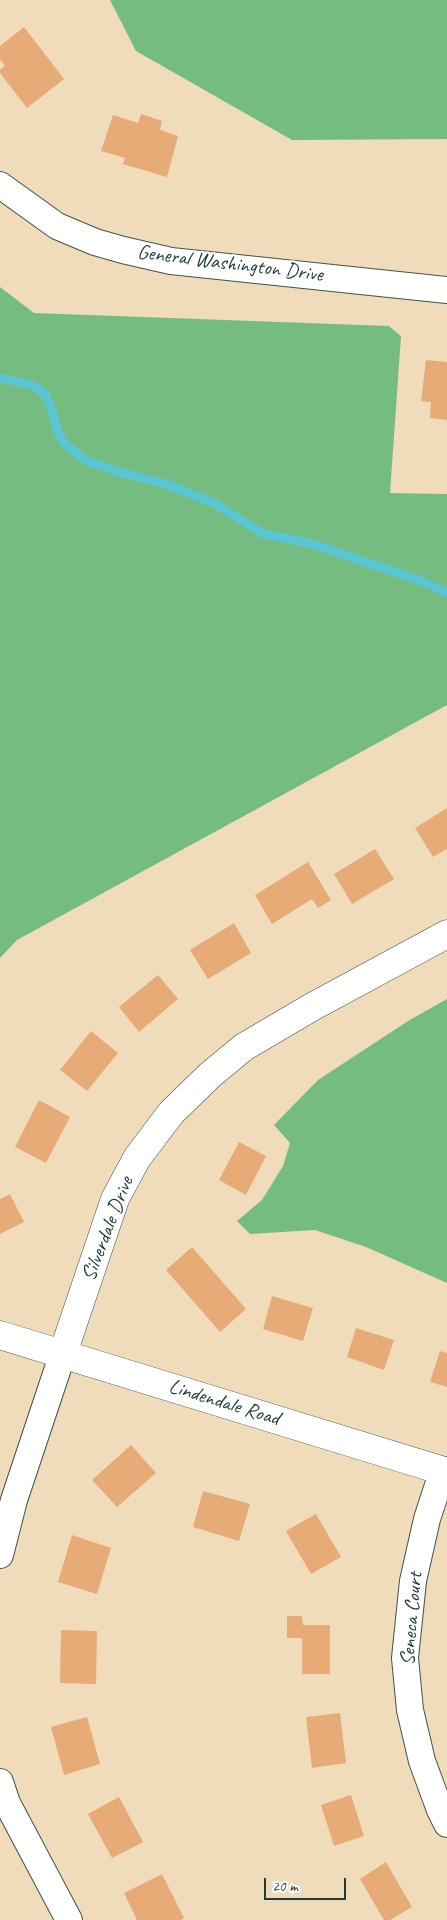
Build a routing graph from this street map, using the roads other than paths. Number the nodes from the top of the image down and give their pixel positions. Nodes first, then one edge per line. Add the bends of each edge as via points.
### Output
1 (0, 185) edge
2 (447, 290) edge
3 (447, 934) edge
4 (0, 1335) edge
5 (63, 1353) junction
6 (445, 1471) edge
7 (0, 1555) edge
8 (0, 1782) edge
9 (447, 1824) edge
10 (69, 1920) edge

1 - 2 street, General Washington Drive via 57,226 123,250 171,261
3 - 5 street, Silverdale Drive via 244,1047 171,1113 137,1158 115,1199
4 - 5 street, Lindendale Road
5 - 6 street, Lindendale Road
5 - 7 street, Silverdale Drive via 14,1500
6 - 9 street, Seneca Court via 427,1519 413,1581 405,1658 410,1710 422,1761
8 - 10 street via 6,1803

